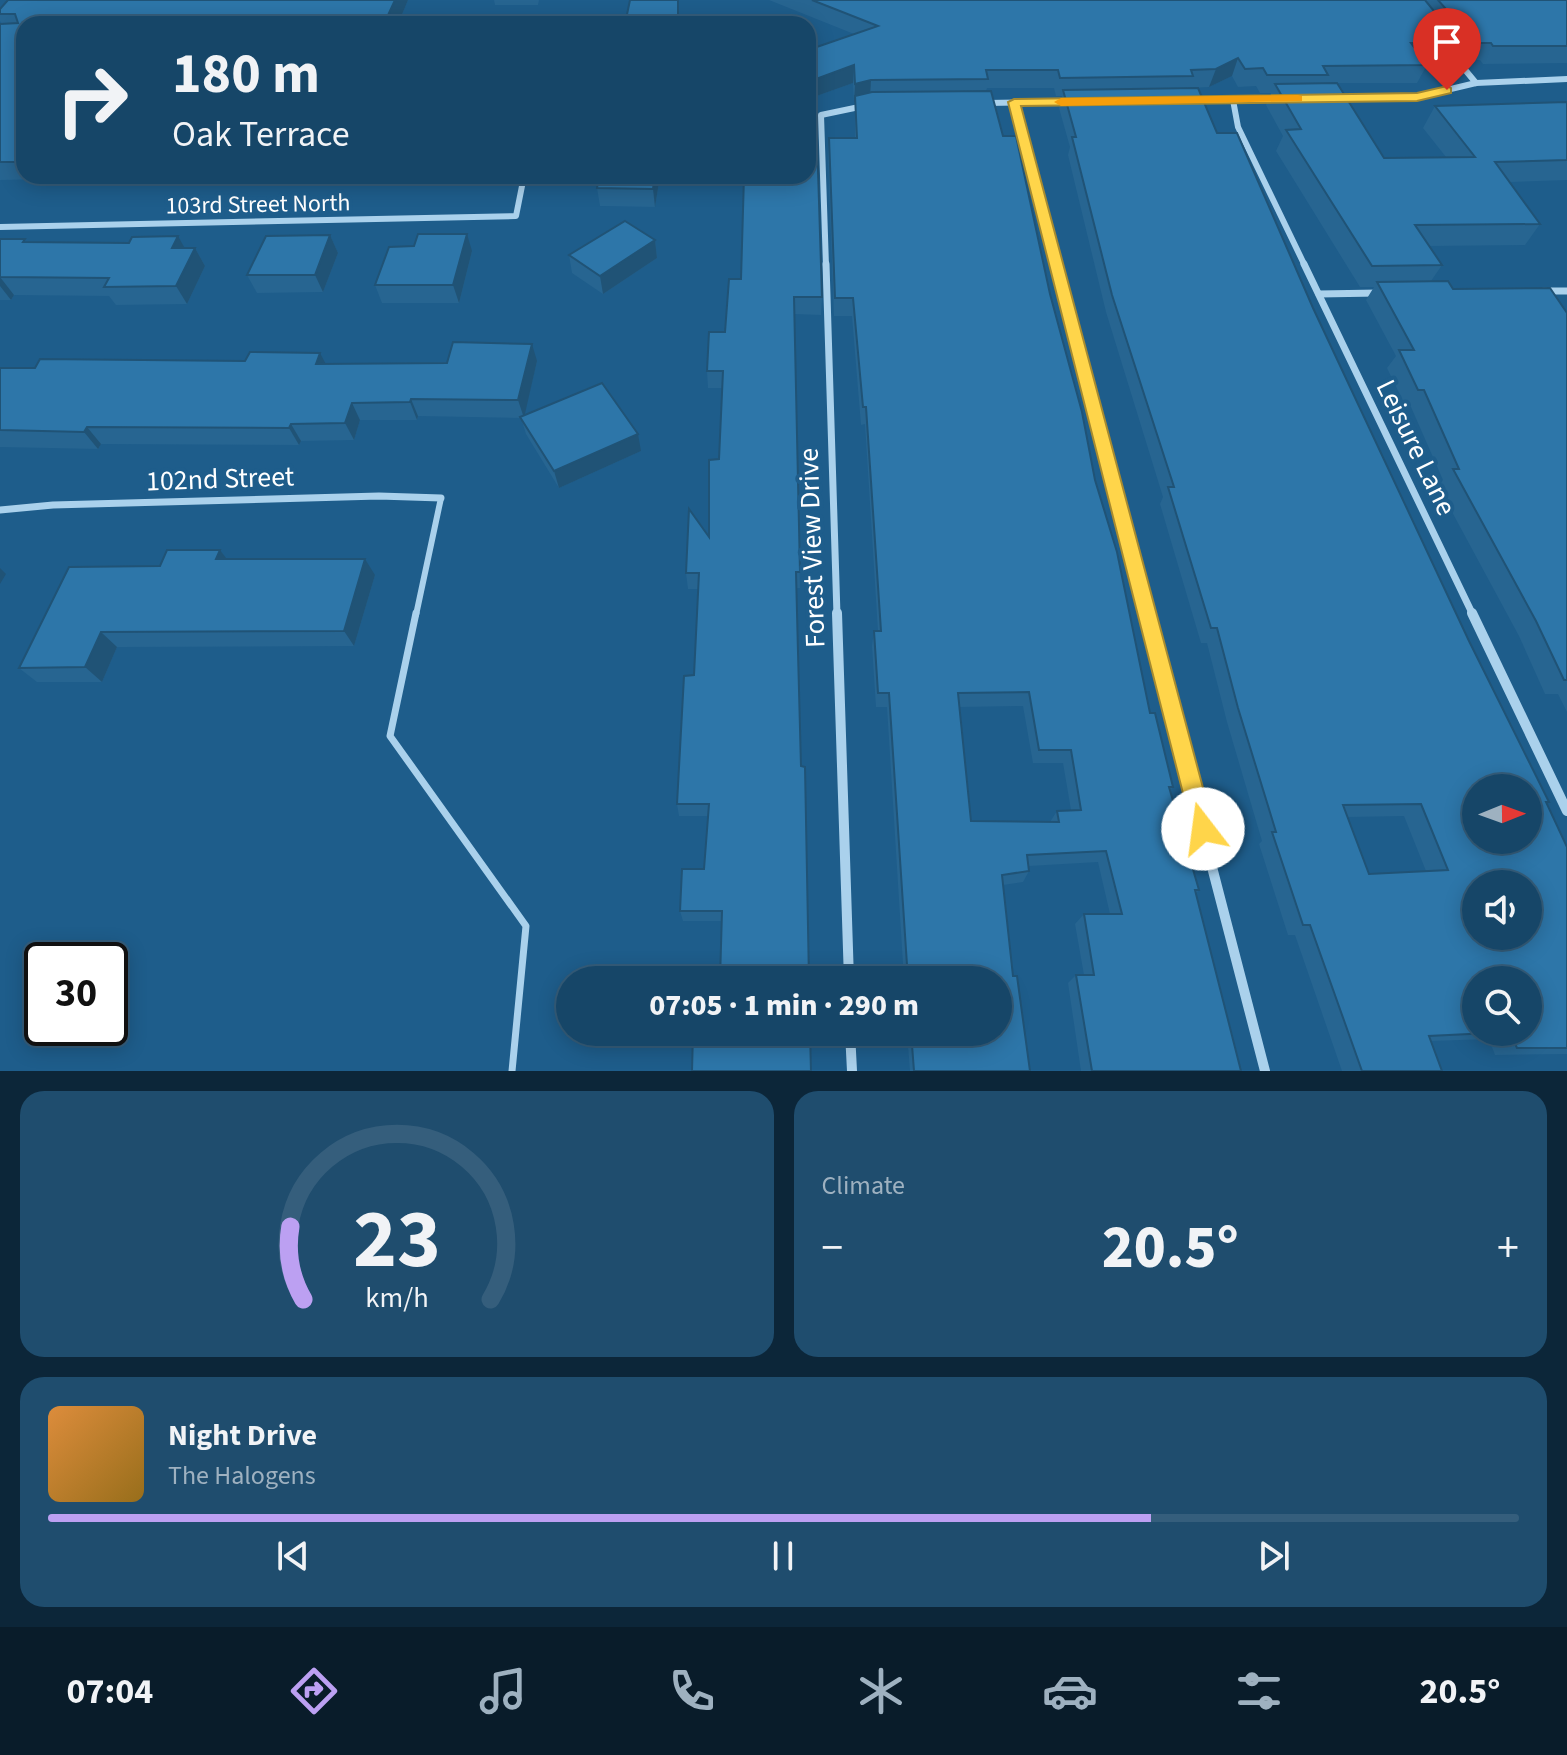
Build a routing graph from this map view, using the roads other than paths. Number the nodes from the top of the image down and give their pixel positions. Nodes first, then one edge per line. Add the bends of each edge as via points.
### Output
1 (1441, 40) edge
2 (1567, 79) edge
3 (1476, 83) junction
4 (1325, 98) edge
5 (1279, 99) edge
6 (1186, 100) edge
7 (1233, 100) junction
8 (1014, 102) junction
9 (1076, 102) edge
10 (971, 103) edge
11 (870, 104) edge
12 (522, 184) edge
13 (0, 227) edge
14 (1536, 291) edge
15 (1567, 291) edge
16 (1395, 293) edge
17 (1319, 294) junction
18 (441, 498) joint
19 (0, 510) edge
20 (1567, 811) edge
21 (849, 966) edge
22 (851, 1046) edge
23 (512, 1071) edge
24 (852, 1071) edge
25 (1265, 1071) edge

1 - 3 street
2 - 3 street
3 - 4 street via 1417,97
5 - 7 street
6 - 7 street
7 - 17 street, Leisure Lane via 1238,127
8 - 9 street
8 - 10 street
8 - 25 street
11 - 21 street, Forest View Drive via 821,115
12 - 13 street, 103rd Street North via 516,216
14 - 15 street
16 - 17 street
17 - 20 street, Leisure Lane
18 - 19 street, 102nd Street via 68,504
18 - 23 lane via 390,736 526,926
22 - 24 street

